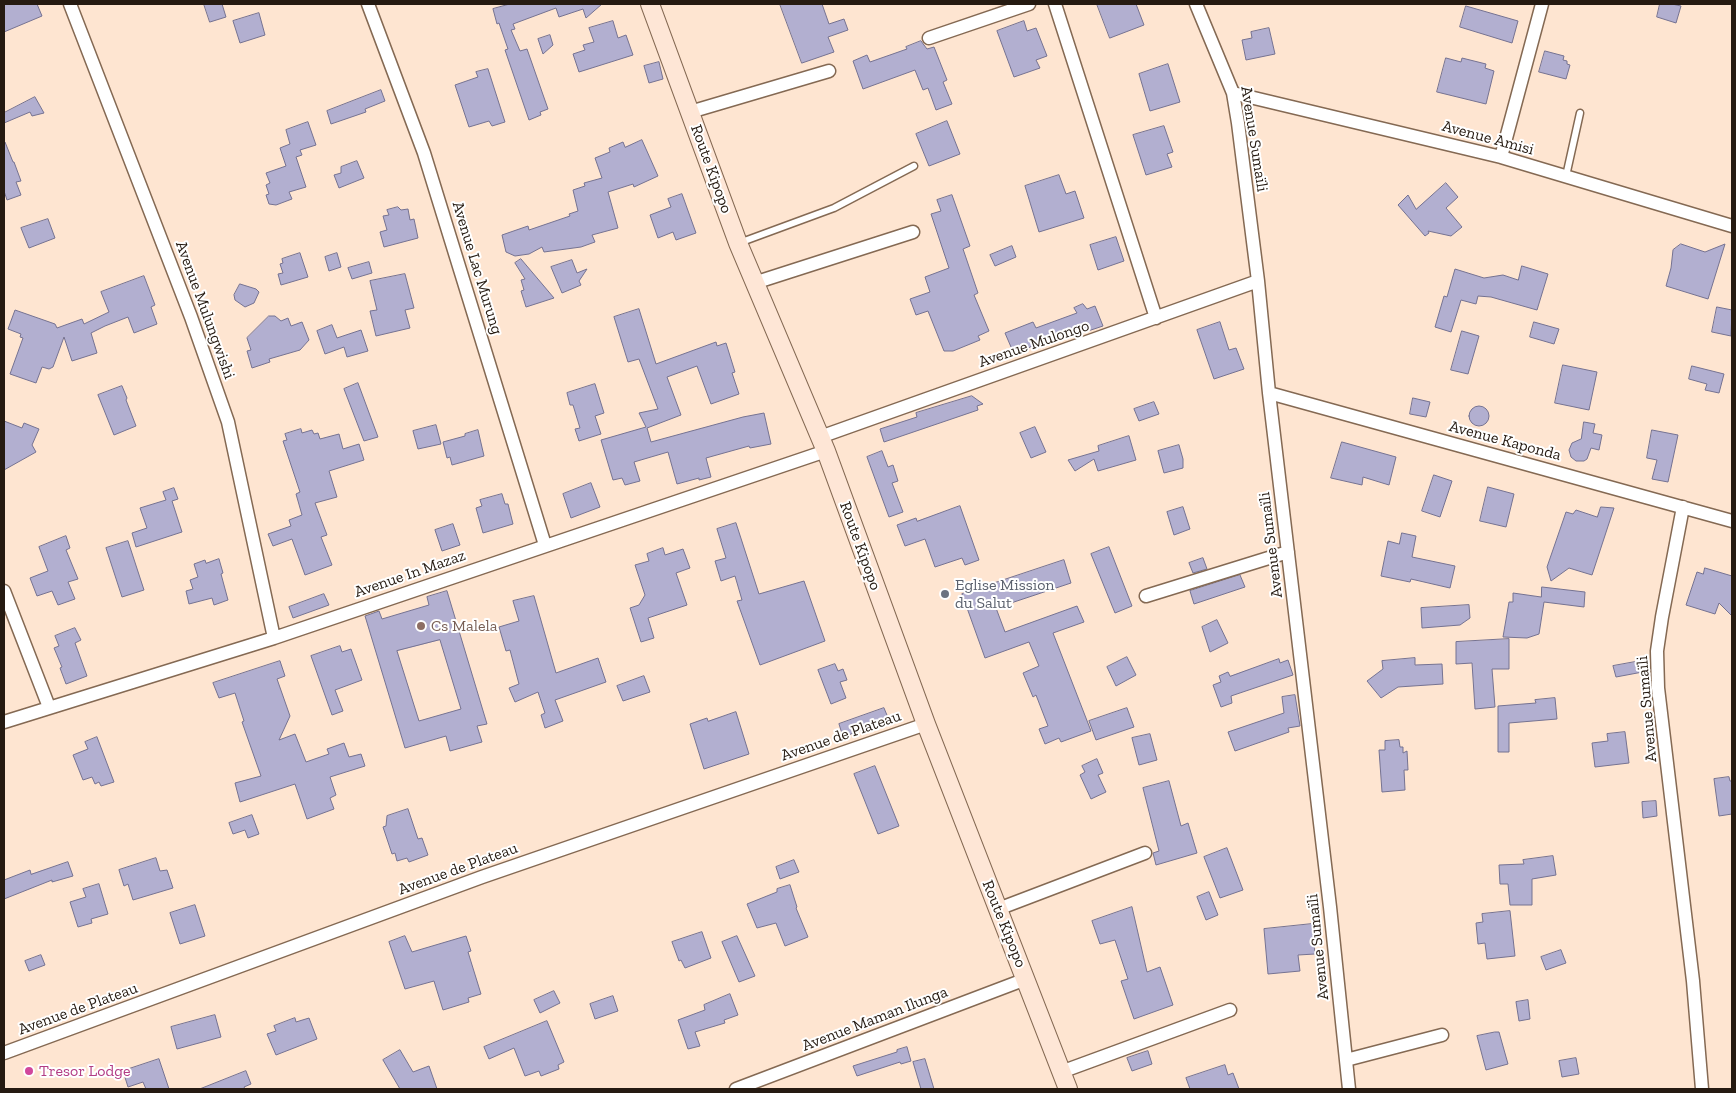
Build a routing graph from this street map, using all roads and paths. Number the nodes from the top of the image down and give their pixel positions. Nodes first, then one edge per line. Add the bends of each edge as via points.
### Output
1 (70, 4) edge
2 (368, 4) edge
3 (650, 4) edge
4 (1029, 4) edge
5 (1055, 4) edge
6 (1196, 4) edge
7 (1542, 4) edge
8 (929, 38) dead end
9 (828, 71) dead end
10 (1233, 92) junction
11 (690, 112) junction
12 (1580, 113) dead end
13 (1501, 156) junction
14 (914, 166) dead end
15 (1566, 176) junction
16 (1732, 226) edge
17 (913, 232) dead end
18 (738, 243) junction
19 (1258, 281) junction
20 (754, 283) junction
21 (1156, 318) junction
22 (1269, 393) junction
23 (823, 444) junction
24 (1683, 507) junction
25 (1732, 521) edge
26 (545, 545) junction
27 (1288, 552) junction
28 (4, 591) edge
29 (1146, 596) dead end
30 (274, 638) junction
31 (49, 708) junction
32 (4, 722) edge
33 (926, 724) junction
34 (1145, 853) dead end
35 (998, 909) junction
36 (1026, 979) junction
37 (1230, 1010) dead end
38 (1442, 1035) dead end
39 (4, 1053) edge
40 (1346, 1060) junction
41 (1062, 1072) junction
42 (736, 1089) edge
43 (1068, 1089) edge
44 (1349, 1089) edge
45 (1702, 1089) edge

1 - 30 street, Avenue Mulungwishi via 192,317 228,422
2 - 26 street, Avenue Lac Murung via 424,153
3 - 11 main road, Route Kipopo
4 - 8 street
5 - 21 street
6 - 10 street, Avenue Sumaïli
7 - 13 street
9 - 11 street
10 - 13 street, Avenue Amisi
10 - 19 street, Avenue Sumaïli
11 - 18 main road, Route Kipopo
12 - 15 lane
13 - 15 street, Avenue Amisi
14 - 18 lane via 834,208
15 - 16 street, Avenue Amisi
17 - 20 street
18 - 20 main road, Route Kipopo
19 - 21 street, Avenue Mulongo
19 - 22 street, Avenue Sumaïli
20 - 23 main road, Route Kipopo
21 - 23 street, Avenue Mulongo
22 - 24 street, Avenue Kaponda
22 - 27 street, Avenue Sumaïli
23 - 26 street, Avenue In Mazaz
23 - 33 main road, Route Kipopo
24 - 25 street, Avenue Kaponda
24 - 45 street, Avenue Sumaïli via 1657,660 1694,981
26 - 30 street, Avenue In Mazaz
27 - 29 street
27 - 40 street, Avenue Sumaïli
28 - 31 street
30 - 31 street, Avenue In Mazaz
31 - 32 street, Avenue In Mazaz
33 - 35 main road, Route Kipopo
33 - 39 street, Avenue de Plateau via 482,877
34 - 35 street
35 - 36 main road, Route Kipopo
36 - 41 main road, Route Kipopo
36 - 42 street, Avenue Maman Ilunga
37 - 41 street
38 - 40 street
40 - 44 street, Avenue Sumaïli
41 - 43 main road, Route Kipopo

